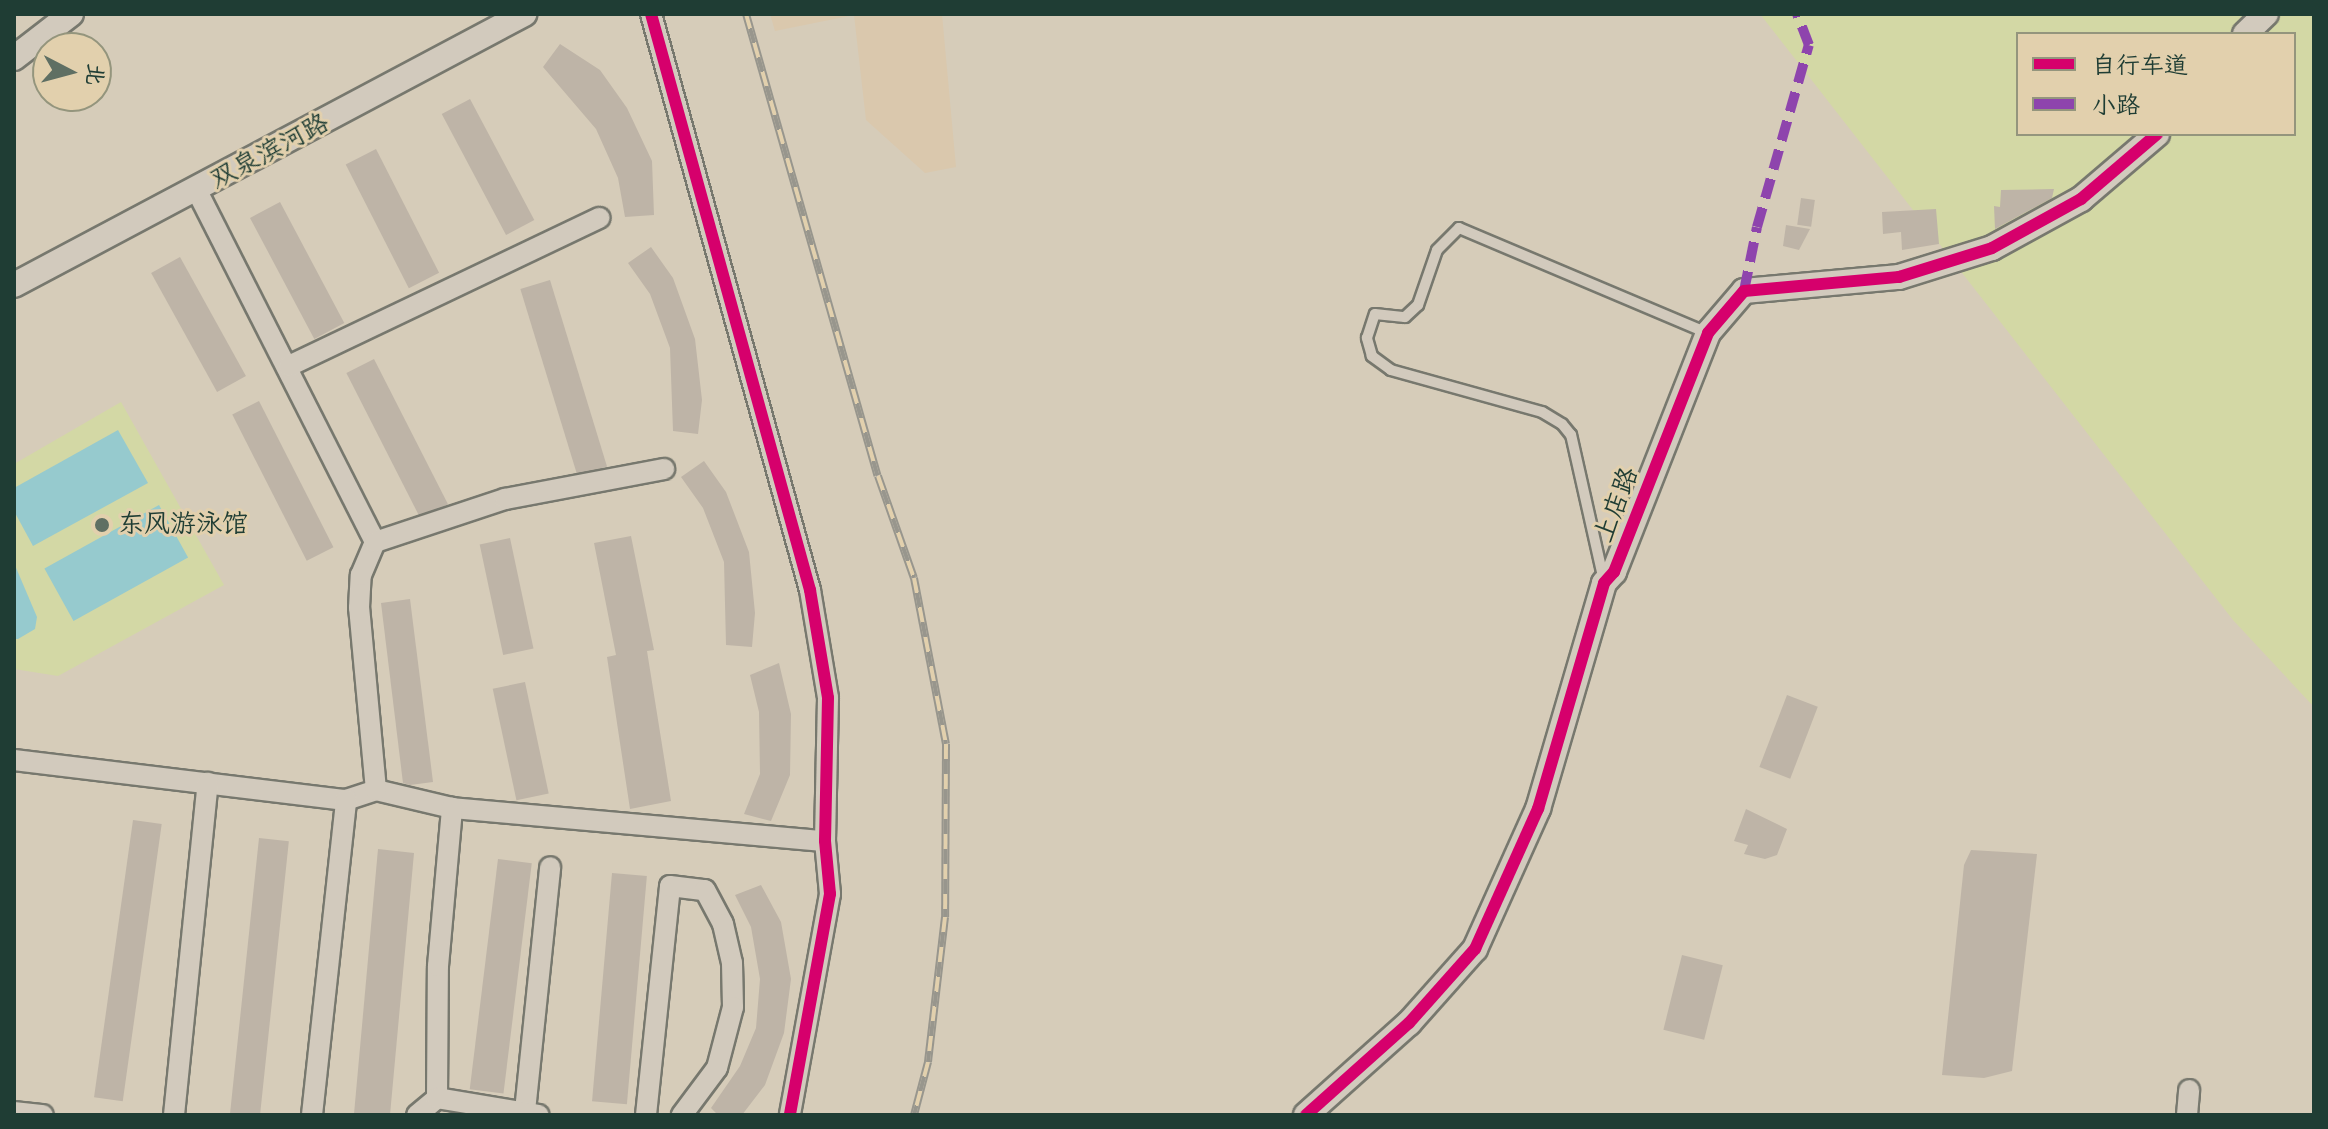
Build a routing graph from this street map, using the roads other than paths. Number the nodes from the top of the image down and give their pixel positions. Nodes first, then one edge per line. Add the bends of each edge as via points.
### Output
1 (71, 14) edge
2 (524, 14) edge
3 (651, 14) edge
4 (2266, 14) edge
5 (2247, 32) edge
6 (14, 58) edge
7 (2155, 136) edge
8 (197, 191) junction
9 (599, 218) dead end
10 (14, 285) edge
11 (1708, 333) junction
12 (289, 366) junction
13 (664, 469) dead end
14 (375, 542) junction
15 (1604, 583) junction
16 (14, 760) edge
17 (208, 783) junction
18 (376, 790) junction
19 (346, 800) junction
20 (452, 808) junction
21 (825, 841) junction
22 (550, 867) dead end
23 (2189, 1090) dead end
24 (437, 1098) junction
25 (14, 1112) edge
26 (532, 1113) edge
27 (43, 1115) edge
28 (174, 1115) edge
29 (312, 1115) edge
30 (417, 1115) edge
31 (646, 1115) edge
32 (682, 1115) edge
33 (790, 1115) edge
34 (1306, 1115) edge
35 (2187, 1115) edge

1 - 6 street
2 - 8 street, 双泉滨河路
3 - 21 street via 810,590 828,698
4 - 5 street
7 - 11 street, 上店路 via 2081,199 1992,248 1899,277 1744,291
8 - 10 street, 双泉滨河路
8 - 12 street
9 - 12 street
11 - 15 street, 上店路 via 1614,572
11 - 15 lane via 1459,228 1437,250 1418,305 1405,317 1375,314 1367,338 1372,356 1391,370 1542,412 1562,424 1571,435
12 - 14 street
13 - 14 street via 505,499
14 - 18 street via 361,575 359,608
15 - 34 street, 上店路 via 1538,809 1475,949 1409,1023
16 - 17 street
17 - 19 street
17 - 28 street
18 - 19 street
18 - 20 street
19 - 29 street
20 - 21 street
20 - 24 street via 438,966
21 - 33 street via 830,894
22 - 26 street
23 - 35 street
24 - 26 street
24 - 30 street
25 - 27 street
31 - 32 street via 670,886 705,890 723,924 732,963 733,1007 717,1068

